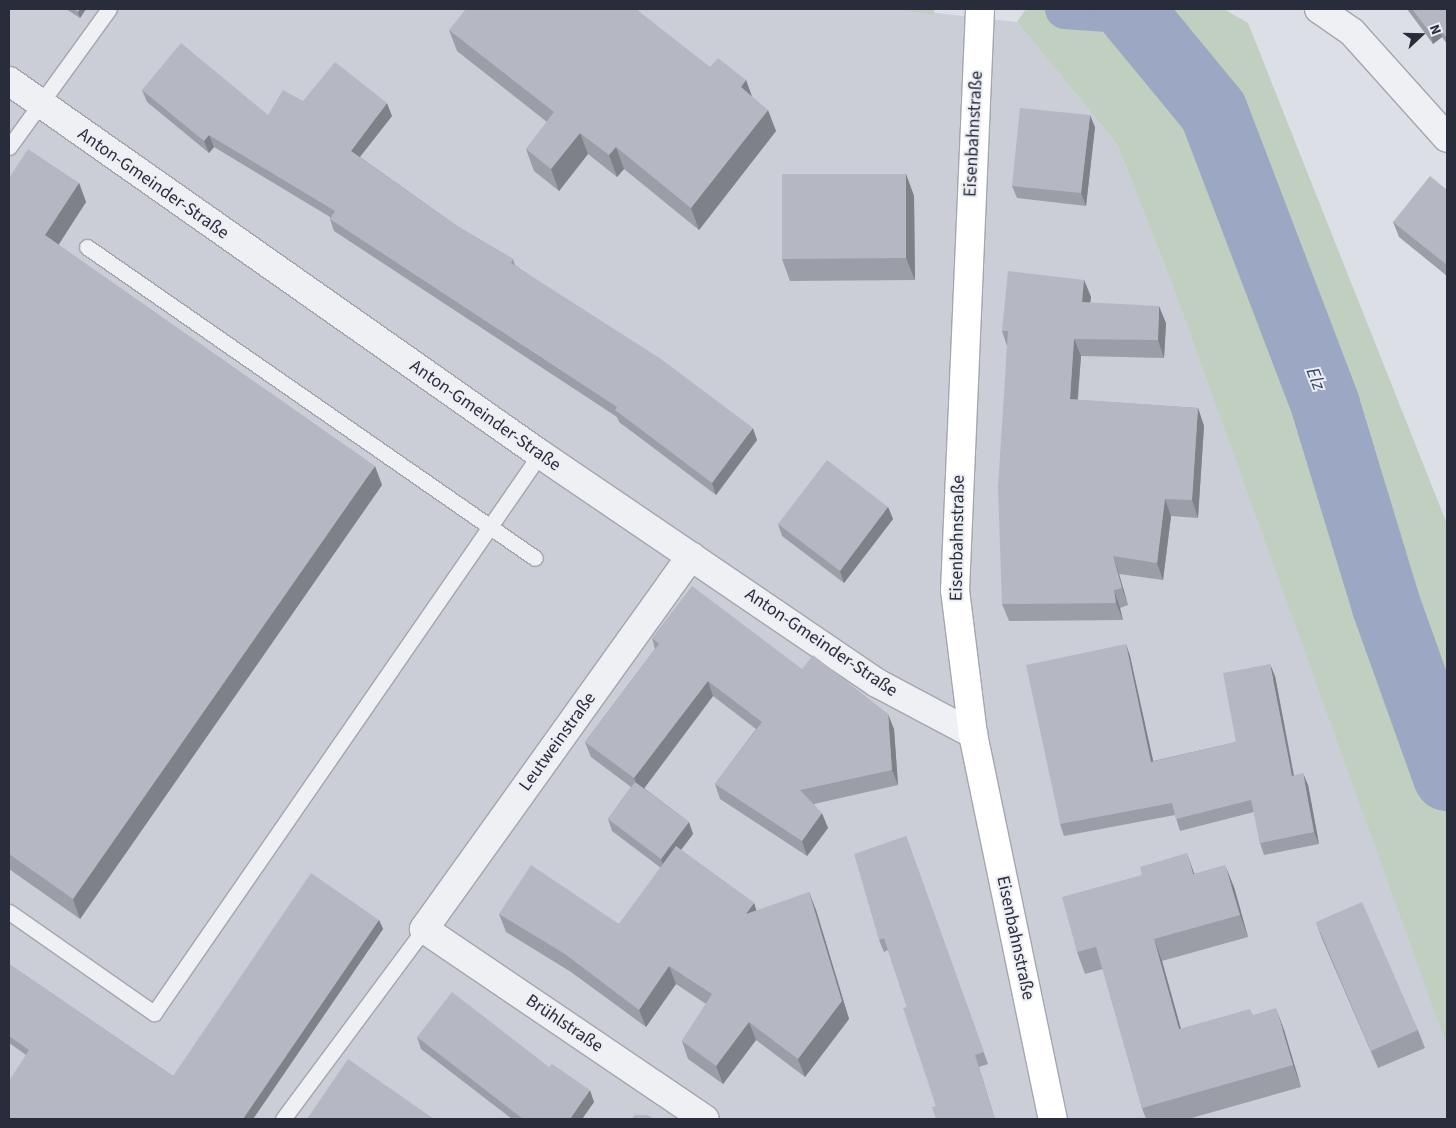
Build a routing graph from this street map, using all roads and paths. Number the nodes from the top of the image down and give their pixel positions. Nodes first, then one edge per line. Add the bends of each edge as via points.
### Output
1 (109, 9) edge
2 (980, 9) edge
3 (1319, 9) edge
4 (9, 81) edge
5 (40, 104) junction
6 (1447, 138) edge
7 (9, 147) edge
8 (87, 247) dead end
9 (540, 454) junction
10 (490, 527) junction
11 (692, 556) junction
12 (535, 558) dead end
13 (973, 734) junction
14 (9, 912) edge
15 (424, 929) junction
16 (283, 1119) edge
17 (705, 1119) edge
18 (1053, 1119) edge

1 - 5 lane
2 - 13 main road, Eisenbahnstraße via 955,590
3 - 6 street via 1352,32
4 - 5 street, Anton-Gmeinder-Straße
5 - 7 lane
5 - 9 street, Anton-Gmeinder-Straße
8 - 10 lane
9 - 10 lane
9 - 11 street, Anton-Gmeinder-Straße
10 - 12 lane
10 - 14 lane via 154,1013
11 - 13 street, Anton-Gmeinder-Straße via 877,683
11 - 15 street, Leutweinstraße
13 - 18 main road, Eisenbahnstraße
15 - 16 lane
15 - 17 street, Brühlstraße

